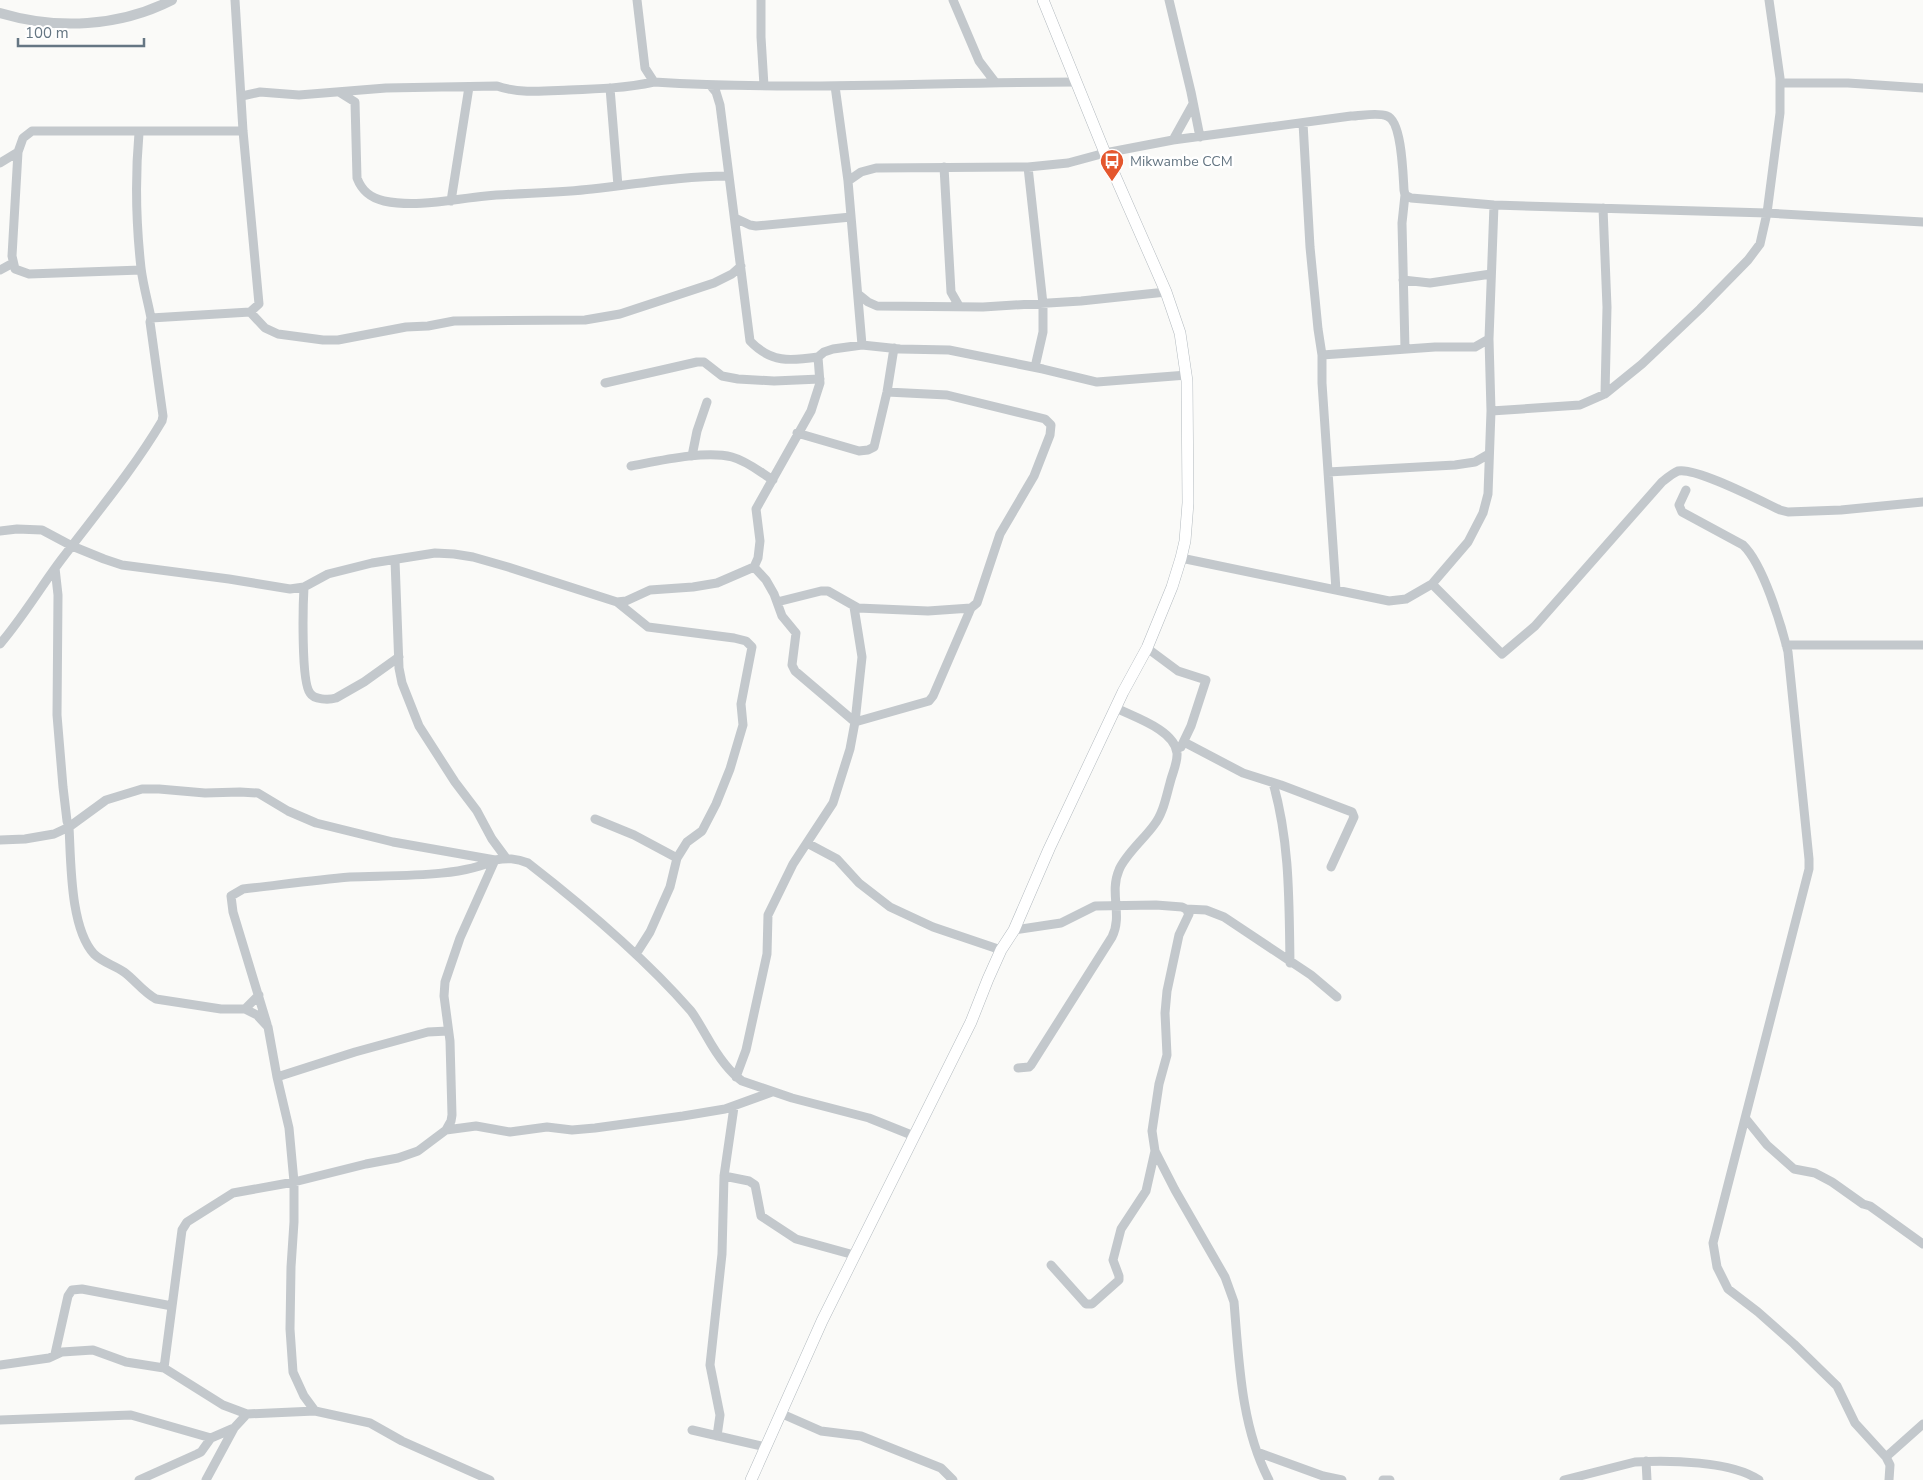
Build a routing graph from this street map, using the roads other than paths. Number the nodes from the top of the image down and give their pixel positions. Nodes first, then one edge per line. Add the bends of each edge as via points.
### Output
1 (172, 0) edge
2 (235, 0) edge
3 (637, 0) edge
4 (761, 0) edge
5 (953, 0) edge
6 (1043, 0) edge
7 (1169, 0) edge
8 (1769, 0) edge
9 (0, 13) edge
10 (654, 82) junction
11 (995, 82) junction
12 (1076, 82) junction
13 (1780, 83) junction
14 (710, 86) junction
15 (764, 86) junction
16 (835, 86) junction
17 (469, 87) junction
18 (610, 88) junction
19 (1923, 88) edge
20 (339, 92) junction
21 (242, 96) junction
22 (1193, 104) junction
23 (1303, 123) junction
24 (243, 131) junction
25 (139, 132) junction
26 (1200, 137) junction
27 (1173, 140) junction
28 (18, 152) junction
29 (1104, 153) junction
30 (0, 163) edge
31 (944, 167) junction
32 (1028, 167) junction
33 (728, 176) junction
34 (848, 181) junction
35 (618, 186) junction
36 (1405, 195) junction
37 (451, 201) junction
38 (1494, 205) junction
39 (1603, 208) junction
40 (1767, 213) junction
41 (851, 216) junction
42 (735, 218) junction
43 (1923, 222) edge
44 (750, 225) junction
45 (738, 240) junction
46 (13, 263) junction
47 (741, 266) junction
48 (0, 270) edge
49 (141, 270) junction
50 (1491, 274) junction
51 (1403, 280) junction
52 (1166, 292) junction
53 (858, 294) junction
54 (1043, 304) junction
55 (877, 306) junction
56 (959, 306) junction
57 (250, 312) junction
58 (860, 315) junction
59 (151, 318) junction
60 (1489, 339) junction
61 (862, 345) junction
62 (1476, 347) junction
63 (894, 348) junction
64 (1405, 349) junction
65 (1322, 355) junction
66 (818, 357) junction
67 (1489, 357) junction
68 (1035, 367) junction
69 (1187, 375) junction
70 (820, 379) junction
71 (605, 383) dead end
72 (887, 392) junction
73 (1605, 394) junction
74 (707, 402) dead end
75 (1491, 411) junction
76 (797, 433) junction
77 (1489, 454) junction
78 (692, 456) junction
79 (630, 466) dead end
80 (1328, 472) junction
81 (773, 480) junction
82 (1686, 490) dead end
83 (1923, 502) edge
84 (0, 531) edge
85 (72, 546) junction
86 (1181, 558) junction
87 (395, 560) junction
88 (754, 567) junction
89 (55, 568) junction
90 (1432, 584) junction
91 (304, 588) junction
92 (1336, 590) junction
93 (617, 602) junction
94 (776, 602) junction
95 (854, 607) junction
96 (971, 608) junction
97 (0, 644) edge
98 (1786, 645) junction
99 (1923, 645) edge
100 (1147, 648) junction
101 (399, 657) junction
102 (1116, 708) junction
103 (855, 722) junction
104 (1184, 742) junction
105 (1177, 755) junction
106 (1273, 783) junction
107 (595, 819) dead end
108 (69, 827) junction
109 (0, 840) edge
110 (807, 843) junction
111 (506, 858) junction
112 (677, 858) junction
113 (495, 860) junction
114 (1331, 867) dead end
115 (1117, 906) junction
116 (1186, 909) junction
117 (1014, 930) junction
118 (1002, 950) junction
119 (636, 954) junction
120 (1290, 962) junction
121 (259, 995) junction
122 (1337, 997) dead end
123 (245, 1009) junction
124 (268, 1026) junction
125 (448, 1031) junction
126 (1018, 1068) dead end
127 (276, 1077) junction
128 (736, 1077) junction
129 (772, 1092) junction
130 (734, 1107) junction
131 (1746, 1119) junction
132 (446, 1130) junction
133 (914, 1136) junction
134 (1155, 1152) junction
135 (724, 1176) junction
136 (294, 1182) junction
137 (1923, 1244) edge
138 (854, 1255) junction
139 (1051, 1265) dead end
140 (172, 1306) junction
141 (56, 1354) junction
142 (0, 1365) edge
143 (164, 1368) junction
144 (315, 1411) junction
145 (780, 1413) junction
146 (247, 1414) junction
147 (0, 1420) edge
148 (1923, 1424) edge
149 (234, 1428) junction
150 (692, 1430) dead end
151 (717, 1436) junction
152 (211, 1438) junction
153 (766, 1446) junction
154 (1257, 1452) junction
155 (1886, 1458) junction
156 (1646, 1461) junction
157 (138, 1480) edge
158 (206, 1480) edge
159 (490, 1480) edge
160 (751, 1480) edge
161 (953, 1480) edge
162 (1269, 1480) edge
163 (1342, 1480) edge
164 (1382, 1480) edge
165 (1390, 1480) edge
166 (1564, 1480) edge
167 (1646, 1480) edge
168 (1759, 1480) edge
169 (1889, 1480) edge

1 - 9 street via 140,14 111,21 74,24
2 - 21 street
3 - 10 street via 644,68
4 - 15 street
5 - 11 street via 979,61
6 - 12 main road
7 - 22 street
8 - 13 street
10 - 14 street
10 - 18 street
11 - 12 street
11 - 16 street
12 - 29 main road
13 - 19 street
13 - 40 street via 1780,113
14 - 15 street
14 - 33 street via 716,92 720,105
15 - 16 street
16 - 34 street
17 - 18 street via 497,86 530,92
17 - 20 street
17 - 37 street
18 - 35 street
20 - 21 street via 299,95 260,92
20 - 37 street via 355,102 357,178 363,190 374,199 400,204
21 - 24 street
22 - 26 street
22 - 27 street
23 - 26 street
23 - 36 street via 1351,116 1387,116 1396,128
23 - 65 street via 1310,247
24 - 25 street
24 - 57 street via 260,300
25 - 28 street via 32,131 23,138
25 - 49 street via 136,181
26 - 27 street
27 - 29 street
28 - 30 street
28 - 46 street
29 - 32 street via 1068,163
29 - 52 main road
31 - 32 street
31 - 34 street via 876,168 861,172
31 - 56 street via 951,292
32 - 54 street
33 - 35 street
33 - 42 street
34 - 41 street
35 - 37 street
36 - 38 street via 1426,201
36 - 51 street
38 - 39 street
38 - 50 street
39 - 40 street
39 - 73 street via 1607,307
40 - 43 street
40 - 73 street via 1760,244 1748,260 1650,358
41 - 44 street
41 - 53 street
42 - 44 street
42 - 45 street
44 - 45 street
45 - 47 street
46 - 48 street
46 - 49 street via 16,269 29,274
47 - 57 street via 714,283 620,314 585,320 454,321 323,340 278,334 265,328
47 - 66 street via 750,340 780,360
49 - 59 street
50 - 51 street via 1430,283
50 - 60 street
51 - 64 street
52 - 54 street
52 - 69 main road via 1180,333
53 - 55 street
53 - 58 street
54 - 56 street
54 - 68 street via 1043,332
55 - 56 street
55 - 58 street
57 - 59 street
58 - 61 street
59 - 85 street via 162,421
60 - 62 street
60 - 67 street
61 - 63 street
61 - 66 street via 834,349
62 - 64 street
62 - 67 street
63 - 68 street via 949,350
63 - 72 street
64 - 65 street
65 - 80 street
66 - 70 street
67 - 75 street
68 - 69 street via 1097,382
69 - 86 main road via 1188,503
70 - 71 street via 738,380 722,376 704,362 697,362
70 - 76 street via 811,411
72 - 76 street via 874,447 868,450 853,450
72 - 96 street via 965,398 1045,419 1051,424 1034,476 1000,534 977,603
73 - 75 street via 1580,406
74 - 78 street via 696,432
75 - 77 street
76 - 81 street
77 - 80 street via 1474,462 1455,465
77 - 90 street via 1488,494 1483,513 1468,542
78 - 79 street
78 - 81 street via 730,456
80 - 92 street
81 - 88 street via 756,509 760,541
82 - 98 street via 1679,505 1682,512 1749,550 1762,574
83 - 90 street via 1794,512 1780,510 1708,477 1678,472 1662,482 1535,626 1502,654
84 - 85 street via 42,530
85 - 89 street
85 - 91 street via 122,564 285,589
86 - 92 street
86 - 100 main road
87 - 91 street via 332,572
87 - 93 street via 435,553 473,557
87 - 101 street
88 - 93 street via 718,583 659,588
88 - 94 street via 766,580
89 - 97 street
89 - 108 street via 58,595 57,715
90 - 92 street via 1406,599 1389,600
91 - 101 street via 302,612 306,682 313,697 336,698
93 - 112 street via 648,628 734,638 746,641 752,647 742,698 743,725 730,769 702,831 688,842
94 - 95 street via 824,591
94 - 103 street via 782,616 796,633 792,665 795,671
95 - 96 street via 928,611
95 - 103 street via 862,652
96 - 103 street via 929,701
98 - 99 street
98 - 131 street via 1809,869
100 - 102 main road
100 - 104 street via 1178,671 1206,680
101 - 111 street via 402,683 419,726
102 - 105 street via 1161,731 1174,742
102 - 117 main road
103 - 110 street via 833,802
104 - 105 street
104 - 106 street via 1243,773
105 - 115 street via 1159,817 1118,871 1114,886
106 - 114 street via 1352,812 1354,817
106 - 120 street via 1289,870
107 - 112 street
108 - 109 street via 47,836
108 - 113 street via 106,800 142,789 240,792 258,794 316,823 392,842
108 - 123 street via 77,921 85,942 96,956 124,972 156,999 222,1009
110 - 118 street via 837,859 859,884 890,907 933,927
110 - 128 street via 768,915 767,954 746,1050
111 - 113 street
111 - 119 street via 528,863
112 - 119 street via 670,887 650,932
113 - 121 street via 471,869 312,880 243,889 235,893 231,896 233,912
113 - 125 street via 460,938 445,982
115 - 116 street via 1156,905
115 - 117 street via 1095,906 1062,923
115 - 126 street via 1116,928 1112,937 1031,1065
116 - 120 street via 1206,910 1224,917
116 - 134 street via 1189,914 1179,935 1167,991 1167,1050 1153,1117
117 - 118 main road
118 - 133 main road via 971,1022
119 - 128 street via 693,1013 713,1048
120 - 122 street
121 - 123 street
121 - 124 street
123 - 124 street via 257,1014
124 - 127 street
125 - 127 street via 428,1032
125 - 132 street via 452,1115
127 - 136 street via 289,1128
128 - 129 street
129 - 130 street
129 - 133 street via 869,1118
130 - 132 street via 572,1130 547,1127 510,1132 476,1126
130 - 135 street
131 - 137 street via 1767,1145 1794,1169 1815,1173 1832,1182
131 - 155 street via 1713,1243 1717,1267 1728,1289 1794,1344 1837,1386 1855,1423
132 - 136 street via 406,1156
133 - 138 main road
134 - 139 street via 1146,1191 1121,1229 1113,1260 1119,1280 1092,1304 1086,1304
134 - 154 street via 1231,1292 1240,1372
135 - 138 street via 752,1182 756,1187 761,1216 796,1239
135 - 151 street via 722,1254 710,1366 720,1415
136 - 140 street via 233,1193 187,1222 182,1230
136 - 144 street via 292,1364 304,1396
138 - 145 main road
140 - 141 street via 82,1289 72,1290
140 - 143 street
141 - 142 street via 40,1360
141 - 143 street via 93,1350 126,1362
143 - 146 street via 223,1406
144 - 146 street
144 - 159 street via 370,1423 402,1441
145 - 153 main road
145 - 161 street via 821,1431 861,1436 941,1468
146 - 149 street
147 - 152 street via 131,1415
148 - 155 street
149 - 152 street
149 - 158 street
150 - 151 street
151 - 153 street
152 - 157 street via 201,1452
153 - 160 main road
154 - 162 street
154 - 163 street
155 - 169 street via 1890,1465
156 - 166 street
156 - 167 street
156 - 168 street via 1720,1466 1749,1473
164 - 165 street

